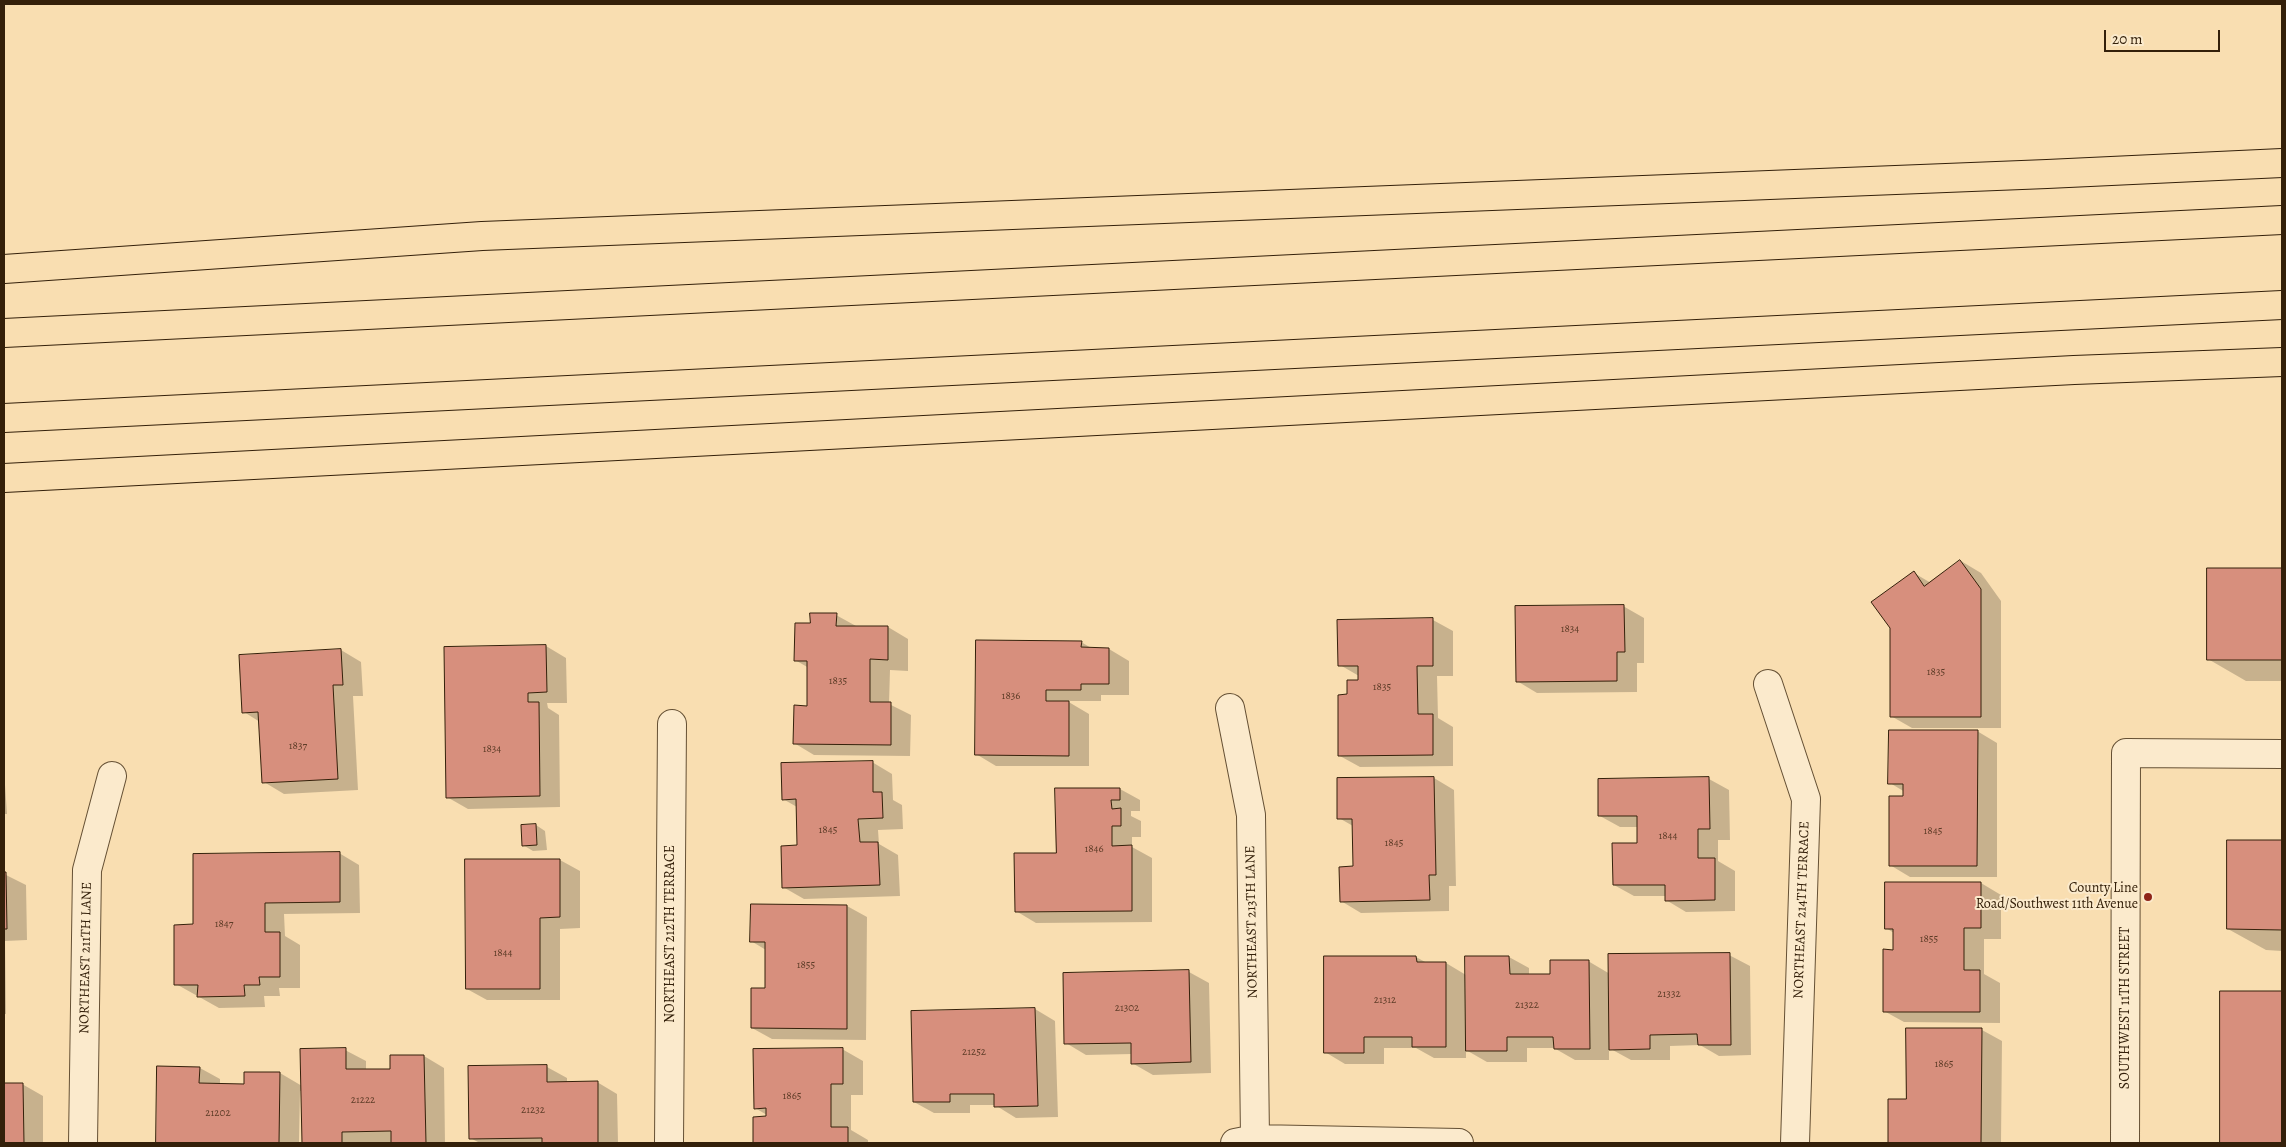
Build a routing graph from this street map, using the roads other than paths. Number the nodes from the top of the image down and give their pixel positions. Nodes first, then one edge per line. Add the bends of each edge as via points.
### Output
1 (2282, 163) edge
2 (2282, 220) edge
3 (8, 268) edge
4 (2282, 305) edge
5 (4, 333) edge
6 (2282, 362) edge
7 (4, 418) edge
8 (4, 478) edge
9 (1768, 684) dead end
10 (1230, 708) dead end
11 (672, 724) dead end
12 (2282, 754) edge
13 (112, 776) dead end
14 (1245, 1141) edge
15 (83, 1143) edge
16 (669, 1143) edge
17 (1458, 1143) edge
18 (1795, 1143) edge
19 (2126, 1143) edge

1 - 3 highway via 482,236
2 - 5 highway
4 - 7 highway
6 - 8 highway
9 - 18 street, NORTHEAST 214TH TERRACE via 1806,799
10 - 14 street, NORTHEAST 213TH LANE via 1251,815
11 - 16 street, NORTHEAST 212TH TERRACE
12 - 19 street, SOUTHWEST 11TH STREET via 2126,753
13 - 15 street, NORTHEAST 211TH LANE via 87,870
14 - 17 street

